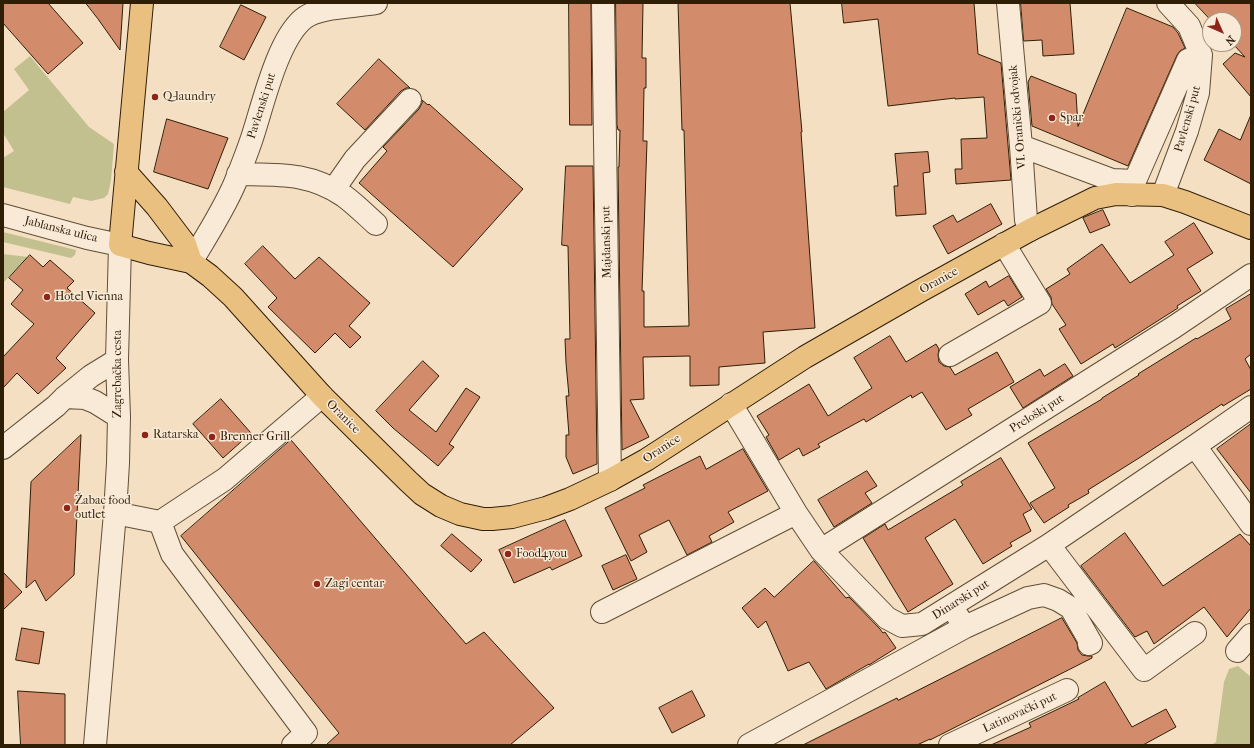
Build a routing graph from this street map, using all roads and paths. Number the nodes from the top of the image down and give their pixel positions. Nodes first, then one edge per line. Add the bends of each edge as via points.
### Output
1 (142, 3) edge
2 (376, 3) edge
3 (603, 3) edge
4 (1008, 3) edge
5 (1168, 3) edge
6 (1201, 55) junction
7 (410, 100) dead end
8 (1021, 146) junction
9 (126, 172) junction
10 (238, 174) junction
11 (1134, 188) junction
12 (334, 190) junction
13 (1163, 196) junction
14 (3, 215) edge
15 (376, 224) dead end
16 (1251, 228) edge
17 (1030, 230) junction
18 (120, 244) junction
19 (1004, 244) junction
20 (191, 262) junction
21 (1251, 275) edge
22 (950, 355) dead end
23 (117, 360) junction
24 (322, 396) junction
25 (65, 398) junction
26 (731, 404) junction
27 (1251, 407) edge
28 (119, 417) junction
29 (1199, 444) junction
30 (3, 448) edge
31 (610, 480) junction
32 (1251, 507) edge
33 (115, 513) junction
34 (796, 513) junction
35 (160, 522) junction
36 (1251, 524) edge
37 (1049, 545) junction
38 (821, 550) junction
39 (950, 606) junction
40 (602, 612) dead end
41 (965, 627) junction
42 (1196, 633) dead end
43 (1251, 635) edge
44 (1089, 644) dead end
45 (1237, 652) dead end
46 (1067, 690) dead end
47 (95, 745) edge
48 (293, 745) edge
49 (749, 745) edge
50 (950, 745) edge

1 - 9 main road, Zagrebačka cesta
2 - 10 street, Pavlenski put via 319,11 303,19 290,35 276,60
3 - 31 street, Majdanski put
4 - 8 street, VI. Oranički odvojak
5 - 6 street, Pavlenski put via 1189,26
6 - 11 street via 1188,60
6 - 13 street, Pavlenski put via 1198,93
7 - 12 street via 355,159
8 - 11 street
8 - 17 street, VI. Oranički odvojak via 1026,220
9 - 18 main road, Zagrebačka cesta
9 - 20 main road via 185,244
10 - 12 street via 285,175 310,179
10 - 20 street, Pavlenski put via 219,214
11 - 13 main road, Oranice
11 - 17 main road, Oranice via 1095,198
12 - 15 street
13 - 16 main road, Oranice
14 - 18 street, Jablanska ulica via 87,238
17 - 19 main road, Oranice
18 - 20 main road, Oranice
18 - 23 street, Zagrebačka cesta
19 - 22 street via 1040,303
19 - 26 main road, Oranice via 805,357
20 - 24 main road, Oranice via 224,288
21 - 38 street, Preloški put via 1174,327
23 - 25 street via 91,376
23 - 28 street, Zagrebačka cesta
24 - 31 main road, Oranice via 420,492 431,501 460,514 483,519 512,518 570,499
24 - 35 street via 225,479
25 - 28 street via 85,398
25 - 30 street
26 - 31 main road, Oranice via 646,460
26 - 34 street, Dinarski put
27 - 29 street, Dinarski put
28 - 33 street, Zagrebačka cesta
29 - 32 street
29 - 36 street
29 - 37 street, Dinarski put
33 - 35 street
33 - 47 street, Zagrebačka cesta
34 - 38 street, Dinarski put
34 - 40 street
35 - 48 street via 172,554 306,733
37 - 39 street, Dinarski put
37 - 42 street via 1144,670
38 - 39 street, Dinarski put via 887,618 902,626 922,624
39 - 41 street
41 - 44 street via 1028,598 1044,595 1071,608 1091,643
41 - 49 street
43 - 45 street
46 - 50 street, Latinovački put

